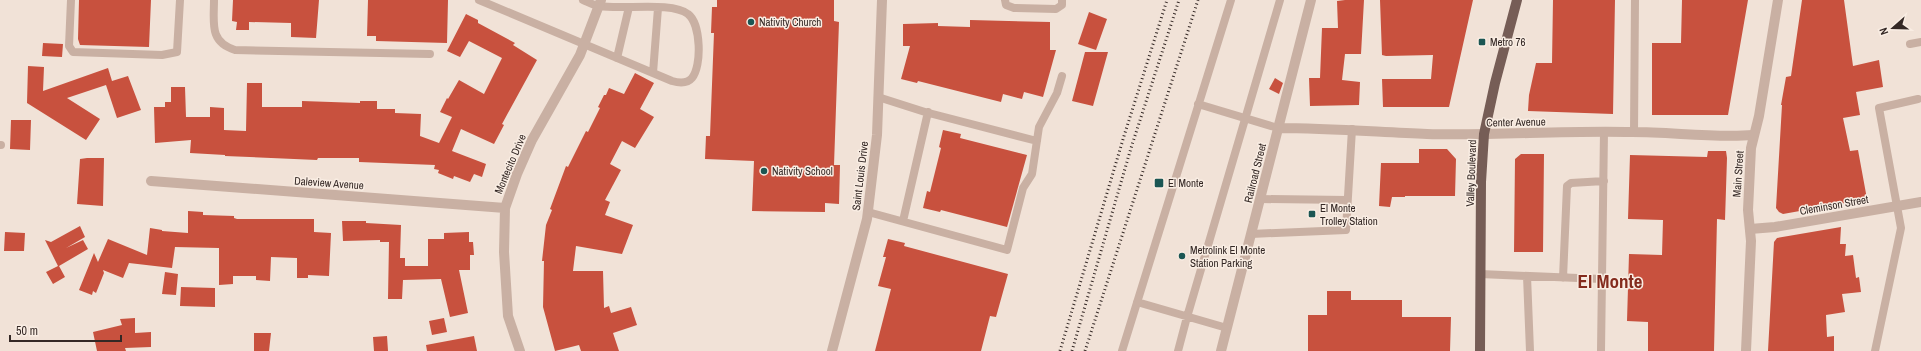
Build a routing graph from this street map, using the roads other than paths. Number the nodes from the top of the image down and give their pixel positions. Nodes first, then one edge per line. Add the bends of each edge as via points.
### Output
1 (71, 0) edge
2 (180, 0) edge
3 (214, 0) edge
4 (479, 0) edge
5 (583, 0) edge
6 (882, 0) edge
7 (1005, 0) edge
8 (1062, 0) edge
9 (1231, 0) edge
10 (1280, 0) edge
11 (1311, 0) edge
12 (1517, 0) edge
13 (1635, 0) edge
14 (1778, 0) edge
15 (600, 3) edge
16 (628, 7) junction
17 (658, 8) junction
18 (1921, 42) edge
19 (585, 44) junction
20 (1910, 44) dead end
21 (430, 54) dead end
22 (617, 58) junction
23 (653, 73) junction
24 (1062, 76) dead end
25 (878, 97) junction
26 (1918, 99) dead end
27 (1198, 104) junction
28 (928, 112) junction
29 (1245, 118) junction
30 (1278, 128) junction
31 (1352, 129) junction
32 (1604, 131) junction
33 (1634, 132) junction
34 (1484, 134) junction
35 (1753, 135) junction
36 (1037, 141) junction
37 (151, 181) dead end
38 (1604, 182) junction
39 (1260, 199) junction
40 (1347, 200) junction
41 (1921, 202) edge
42 (1896, 206) junction
43 (505, 208) junction
44 (868, 212) junction
45 (902, 221) junction
46 (1750, 229) junction
47 (1251, 234) junction
48 (1480, 274) junction
49 (1528, 276) junction
50 (1563, 278) junction
51 (1602, 279) junction
52 (1137, 302) junction
53 (1187, 317) junction
54 (1227, 328) junction
55 (520, 351) edge
56 (832, 351) edge
57 (1122, 351) edge
58 (1178, 351) edge
59 (1221, 351) edge
60 (1480, 351) edge
61 (1530, 351) edge
62 (1601, 351) edge
63 (1746, 351) edge
64 (1875, 351) edge

1 - 2 lane via 69,46 73,52 162,55 177,52
3 - 21 lane via 214,30 219,42 226,48
4 - 19 lane
5 - 15 lane
6 - 25 street, Saint Louis Drive
7 - 8 lane via 1006,5 1014,8 1049,9 1060,8
9 - 27 lane
10 - 29 lane
11 - 30 street, Railroad Street
12 - 34 main road, Valley Boulevard
13 - 33 lane
14 - 35 street, Main Street via 1760,109
15 - 16 lane
15 - 19 street, Montecito Drive
16 - 17 lane
16 - 22 lane
17 - 23 lane
17 - 23 lane via 677,10 693,20 698,40 698,56 693,78 686,82 678,83
18 - 20 lane
19 - 22 lane
19 - 43 street, Montecito Drive via 532,140
22 - 23 lane
24 - 36 lane via 1039,127
25 - 28 lane
25 - 44 street, Saint Louis Drive via 877,136
26 - 42 lane via 1879,108
27 - 29 lane
27 - 52 lane
28 - 36 lane
28 - 45 lane
29 - 30 lane
29 - 53 lane
30 - 31 street, Center Avenue
30 - 39 street, Railroad Street
31 - 34 street, Center Avenue via 1427,134
31 - 40 lane
32 - 33 street, Center Avenue
32 - 34 street, Center Avenue
32 - 38 lane
33 - 35 street, Center Avenue
34 - 48 main road, Valley Boulevard
35 - 46 street, Main Street via 1748,195
36 - 45 lane via 1032,174 1023,188 1007,250
37 - 43 street, Daleview Avenue
38 - 50 lane via 1571,183 1567,186
38 - 51 lane
39 - 40 lane
39 - 47 street, Railroad Street
40 - 47 lane via 1346,230
41 - 42 street, Cleminson Street
42 - 46 street, Cleminson Street
42 - 64 lane via 1901,228
43 - 55 street, Montecito Drive via 504,252 508,316
44 - 45 lane
44 - 56 street, Saint Louis Drive
46 - 63 street, Main Street
47 - 54 street, Railroad Street
48 - 49 lane
48 - 60 main road, Valley Boulevard
49 - 50 lane
49 - 61 lane
50 - 51 lane
51 - 62 lane
52 - 53 lane
52 - 57 lane
53 - 54 lane
53 - 58 lane
54 - 59 street, Railroad Street

